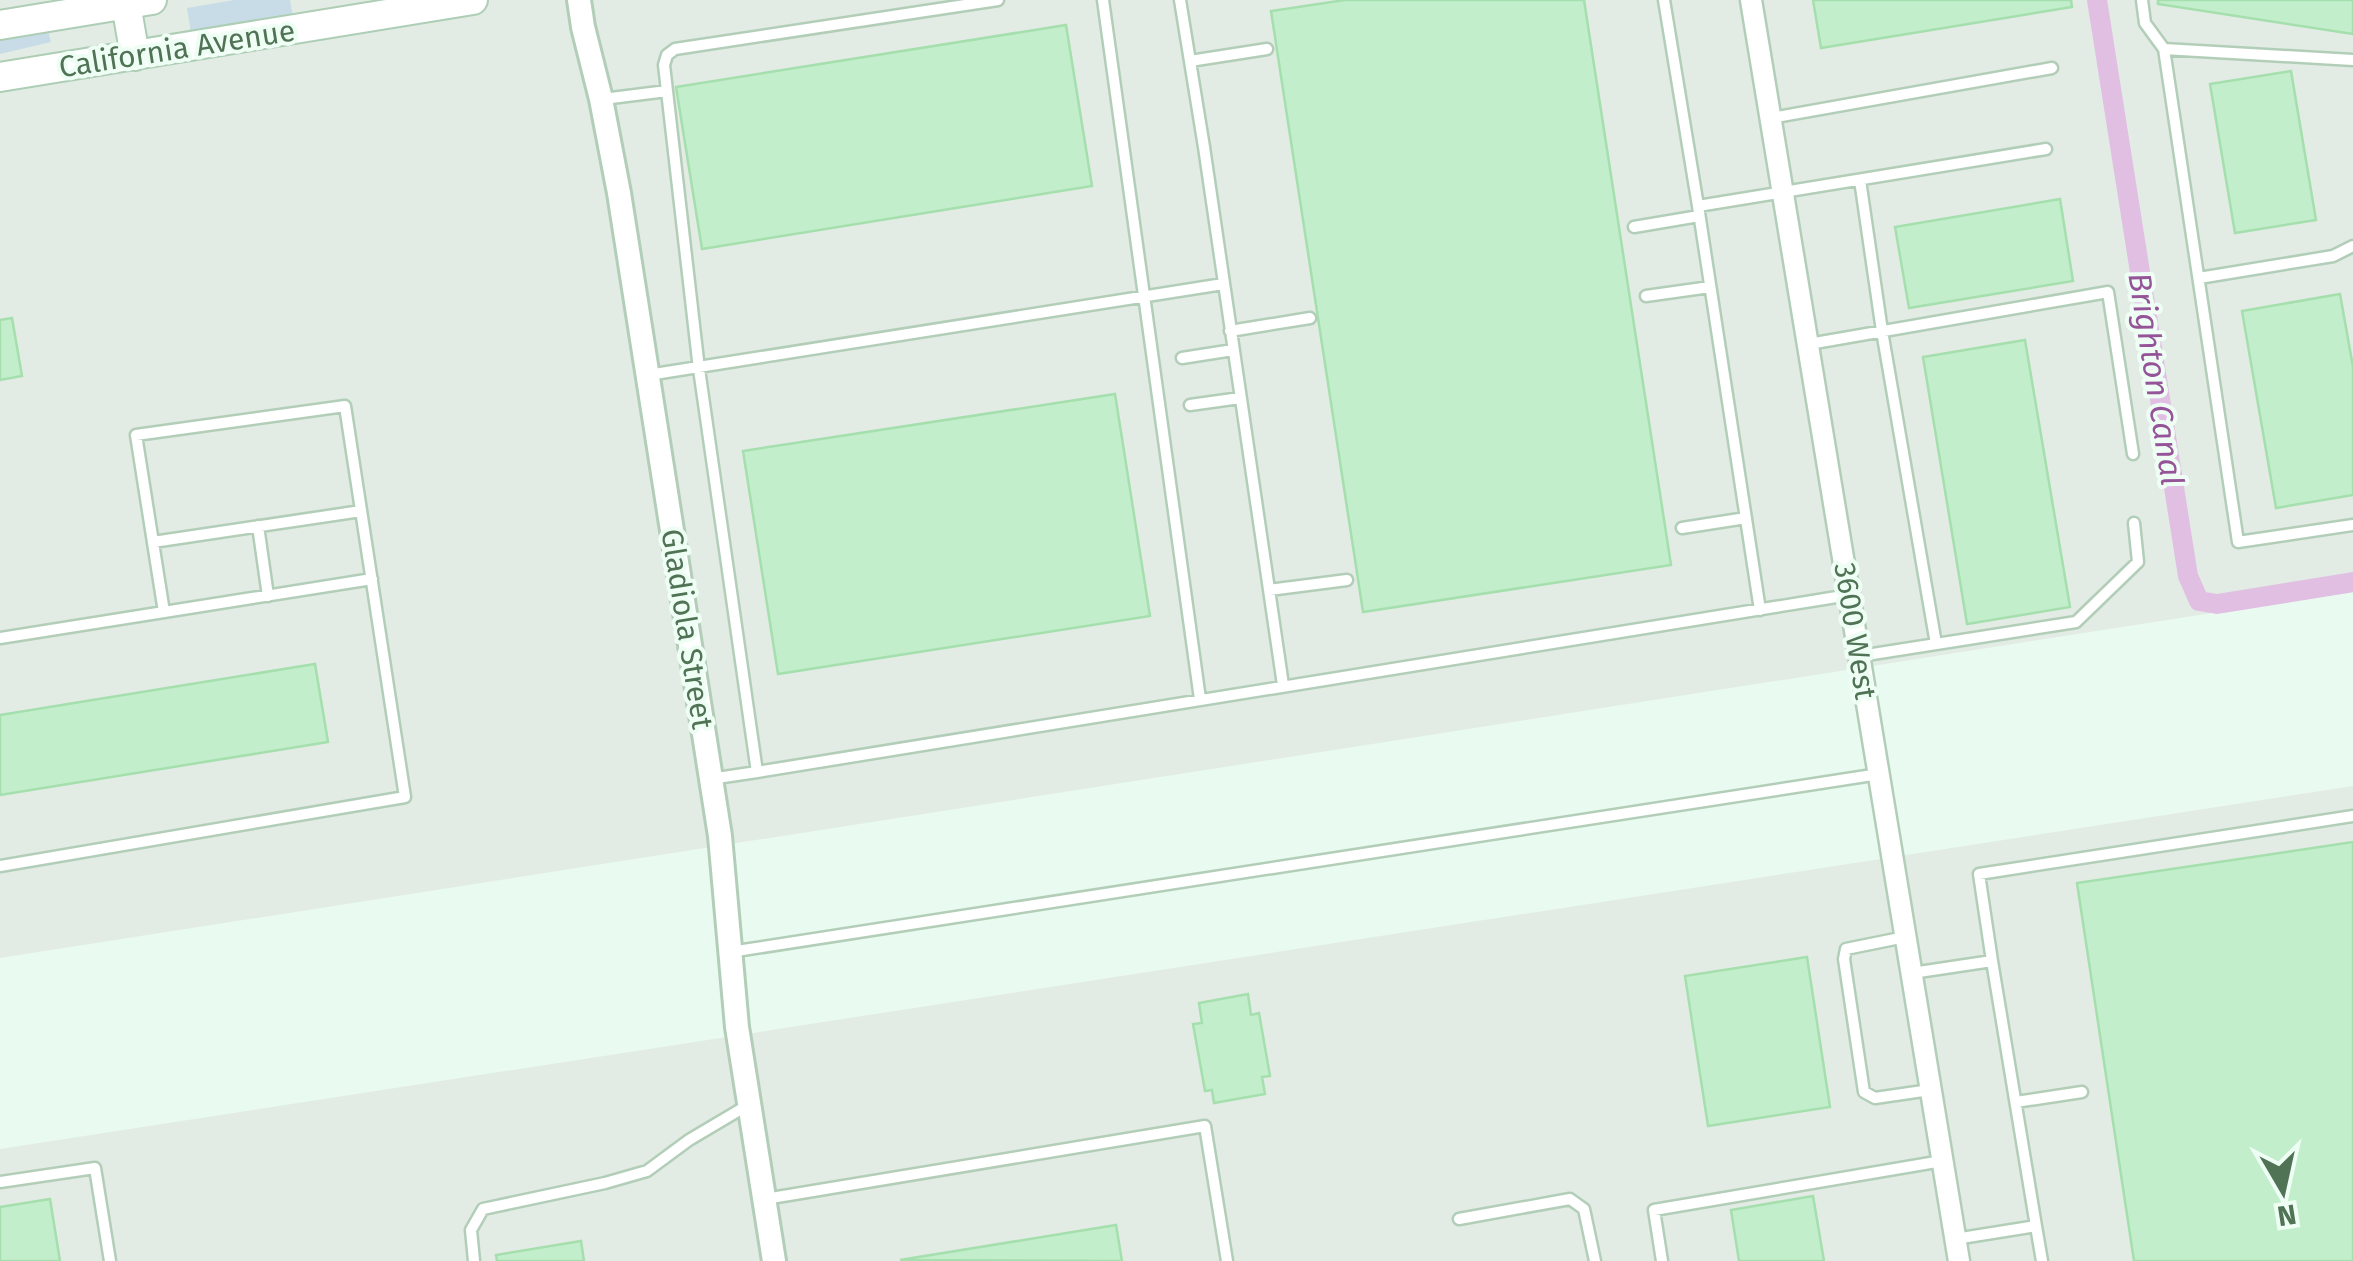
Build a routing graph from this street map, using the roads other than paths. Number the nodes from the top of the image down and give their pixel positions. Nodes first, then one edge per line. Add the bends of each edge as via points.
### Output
1 (472, 0) edge
2 (578, 0) edge
3 (998, 0) edge
4 (1103, 0) edge
5 (1180, 0) edge
6 (1664, 0) edge
7 (1751, 0) edge
8 (2142, 0) edge
9 (139, 2) edge
10 (0, 24) edge
11 (1266, 49) dead end
12 (2164, 49) junction
13 (135, 56) junction
14 (2353, 60) edge
15 (1190, 61) junction
16 (2052, 68) dead end
17 (0, 78) edge
18 (667, 91) junction
19 (601, 99) junction
20 (1770, 118) junction
21 (2046, 149) dead end
22 (1860, 180) junction
23 (1782, 193) junction
24 (1698, 211) junction
25 (1634, 226) dead end
26 (2353, 246) edge
27 (2199, 278) junction
28 (1224, 284) junction
29 (1710, 286) junction
30 (1646, 296) dead end
31 (1144, 298) junction
32 (1310, 318) dead end
33 (1230, 331) junction
34 (1882, 331) junction
35 (1808, 344) junction
36 (1233, 350) junction
37 (1182, 358) dead end
38 (699, 369) junction
39 (646, 375) junction
40 (1240, 398) junction
41 (1190, 405) dead end
42 (2133, 454) dead end
43 (361, 511) junction
44 (1746, 518) junction
45 (2134, 522) dead end
46 (2353, 525) edge
47 (258, 526) junction
48 (1682, 528) dead end
49 (153, 542) junction
50 (372, 579) junction
51 (1347, 580) dead end
52 (1269, 590) junction
53 (1849, 595) junction
54 (268, 596) junction
55 (1760, 610) junction
56 (164, 612) junction
57 (0, 638) edge
58 (1936, 644) junction
59 (1859, 656) junction
60 (1283, 686) junction
61 (1200, 699) junction
62 (758, 772) junction
63 (1879, 774) junction
64 (710, 779) junction
65 (2353, 816) edge
66 (0, 866) edge
67 (1906, 937) junction
68 (730, 952) junction
69 (1992, 961) junction
70 (1912, 974) junction
71 (1931, 1090) junction
72 (2082, 1092) dead end
73 (2016, 1102) junction
74 (749, 1105) junction
75 (1943, 1161) junction
76 (0, 1182) edge
77 (764, 1199) junction
78 (1459, 1219) dead end
79 (2036, 1226) junction
80 (1956, 1238) junction
81 (110, 1261) edge
82 (474, 1261) edge
83 (774, 1261) edge
84 (1227, 1261) edge
85 (1594, 1261) edge
86 (1662, 1261) edge
87 (1959, 1261) edge
88 (2042, 1261) edge

1 - 13 main road, California Avenue
2 - 19 street, Gladiola Street
3 - 18 lane via 675,49 664,66
4 - 31 lane
5 - 15 lane
6 - 24 lane
7 - 20 street, 3600 West
8 - 12 lane via 2145,23
9 - 10 main road, California Avenue
9 - 13 main road
11 - 15 lane
12 - 14 lane
12 - 27 lane
13 - 17 main road, California Avenue
15 - 28 lane
16 - 20 lane
18 - 19 lane
18 - 38 lane
19 - 39 street, Gladiola Street
20 - 23 street, 3600 West
21 - 22 lane
22 - 23 lane
22 - 34 lane
23 - 24 lane
23 - 35 street, 3600 West
24 - 25 lane
24 - 29 lane
26 - 27 lane via 2332,256
27 - 46 lane via 2238,542
28 - 31 lane
28 - 33 lane
29 - 30 lane
29 - 44 lane
31 - 38 lane
31 - 61 lane
32 - 33 lane
33 - 36 lane
34 - 35 lane
34 - 42 lane via 2108,292
34 - 58 lane
35 - 53 street, 3600 West
36 - 37 lane
36 - 40 lane
38 - 39 lane
38 - 62 lane
39 - 64 street, Gladiola Street
40 - 41 lane
40 - 52 lane
43 - 47 lane
43 - 49 lane via 344,406 136,435
43 - 50 lane
44 - 48 lane
44 - 55 lane
45 - 58 lane via 2138,562 2076,622
47 - 49 lane
47 - 54 lane
49 - 56 lane
50 - 54 lane
50 - 66 lane via 405,797
51 - 52 lane
52 - 60 lane
53 - 55 lane
53 - 59 street, 3600 West
54 - 56 lane
55 - 60 lane
56 - 57 lane
58 - 59 lane
59 - 63 street, 3600 West
60 - 61 lane
61 - 62 lane
62 - 64 lane
63 - 67 street, 3600 West
63 - 68 lane
64 - 68 street, Gladiola Street
65 - 69 lane via 1979,874
67 - 70 street, 3600 West
67 - 71 lane via 1846,949 1864,1092 1875,1098
68 - 74 street, Gladiola Street
69 - 70 lane
69 - 73 lane
70 - 71 street, 3600 West
71 - 75 street, 3600 West
72 - 73 lane
73 - 79 lane
74 - 77 street, Gladiola Street
74 - 82 lane via 647,1171 483,1209 471,1230
75 - 80 street, 3600 West
75 - 86 lane via 1654,1210
76 - 81 lane via 95,1168
77 - 83 street, Gladiola Street
77 - 84 lane via 1206,1126
78 - 85 lane via 1570,1199 1584,1209
79 - 80 lane
79 - 88 lane
80 - 87 street, 3600 West

